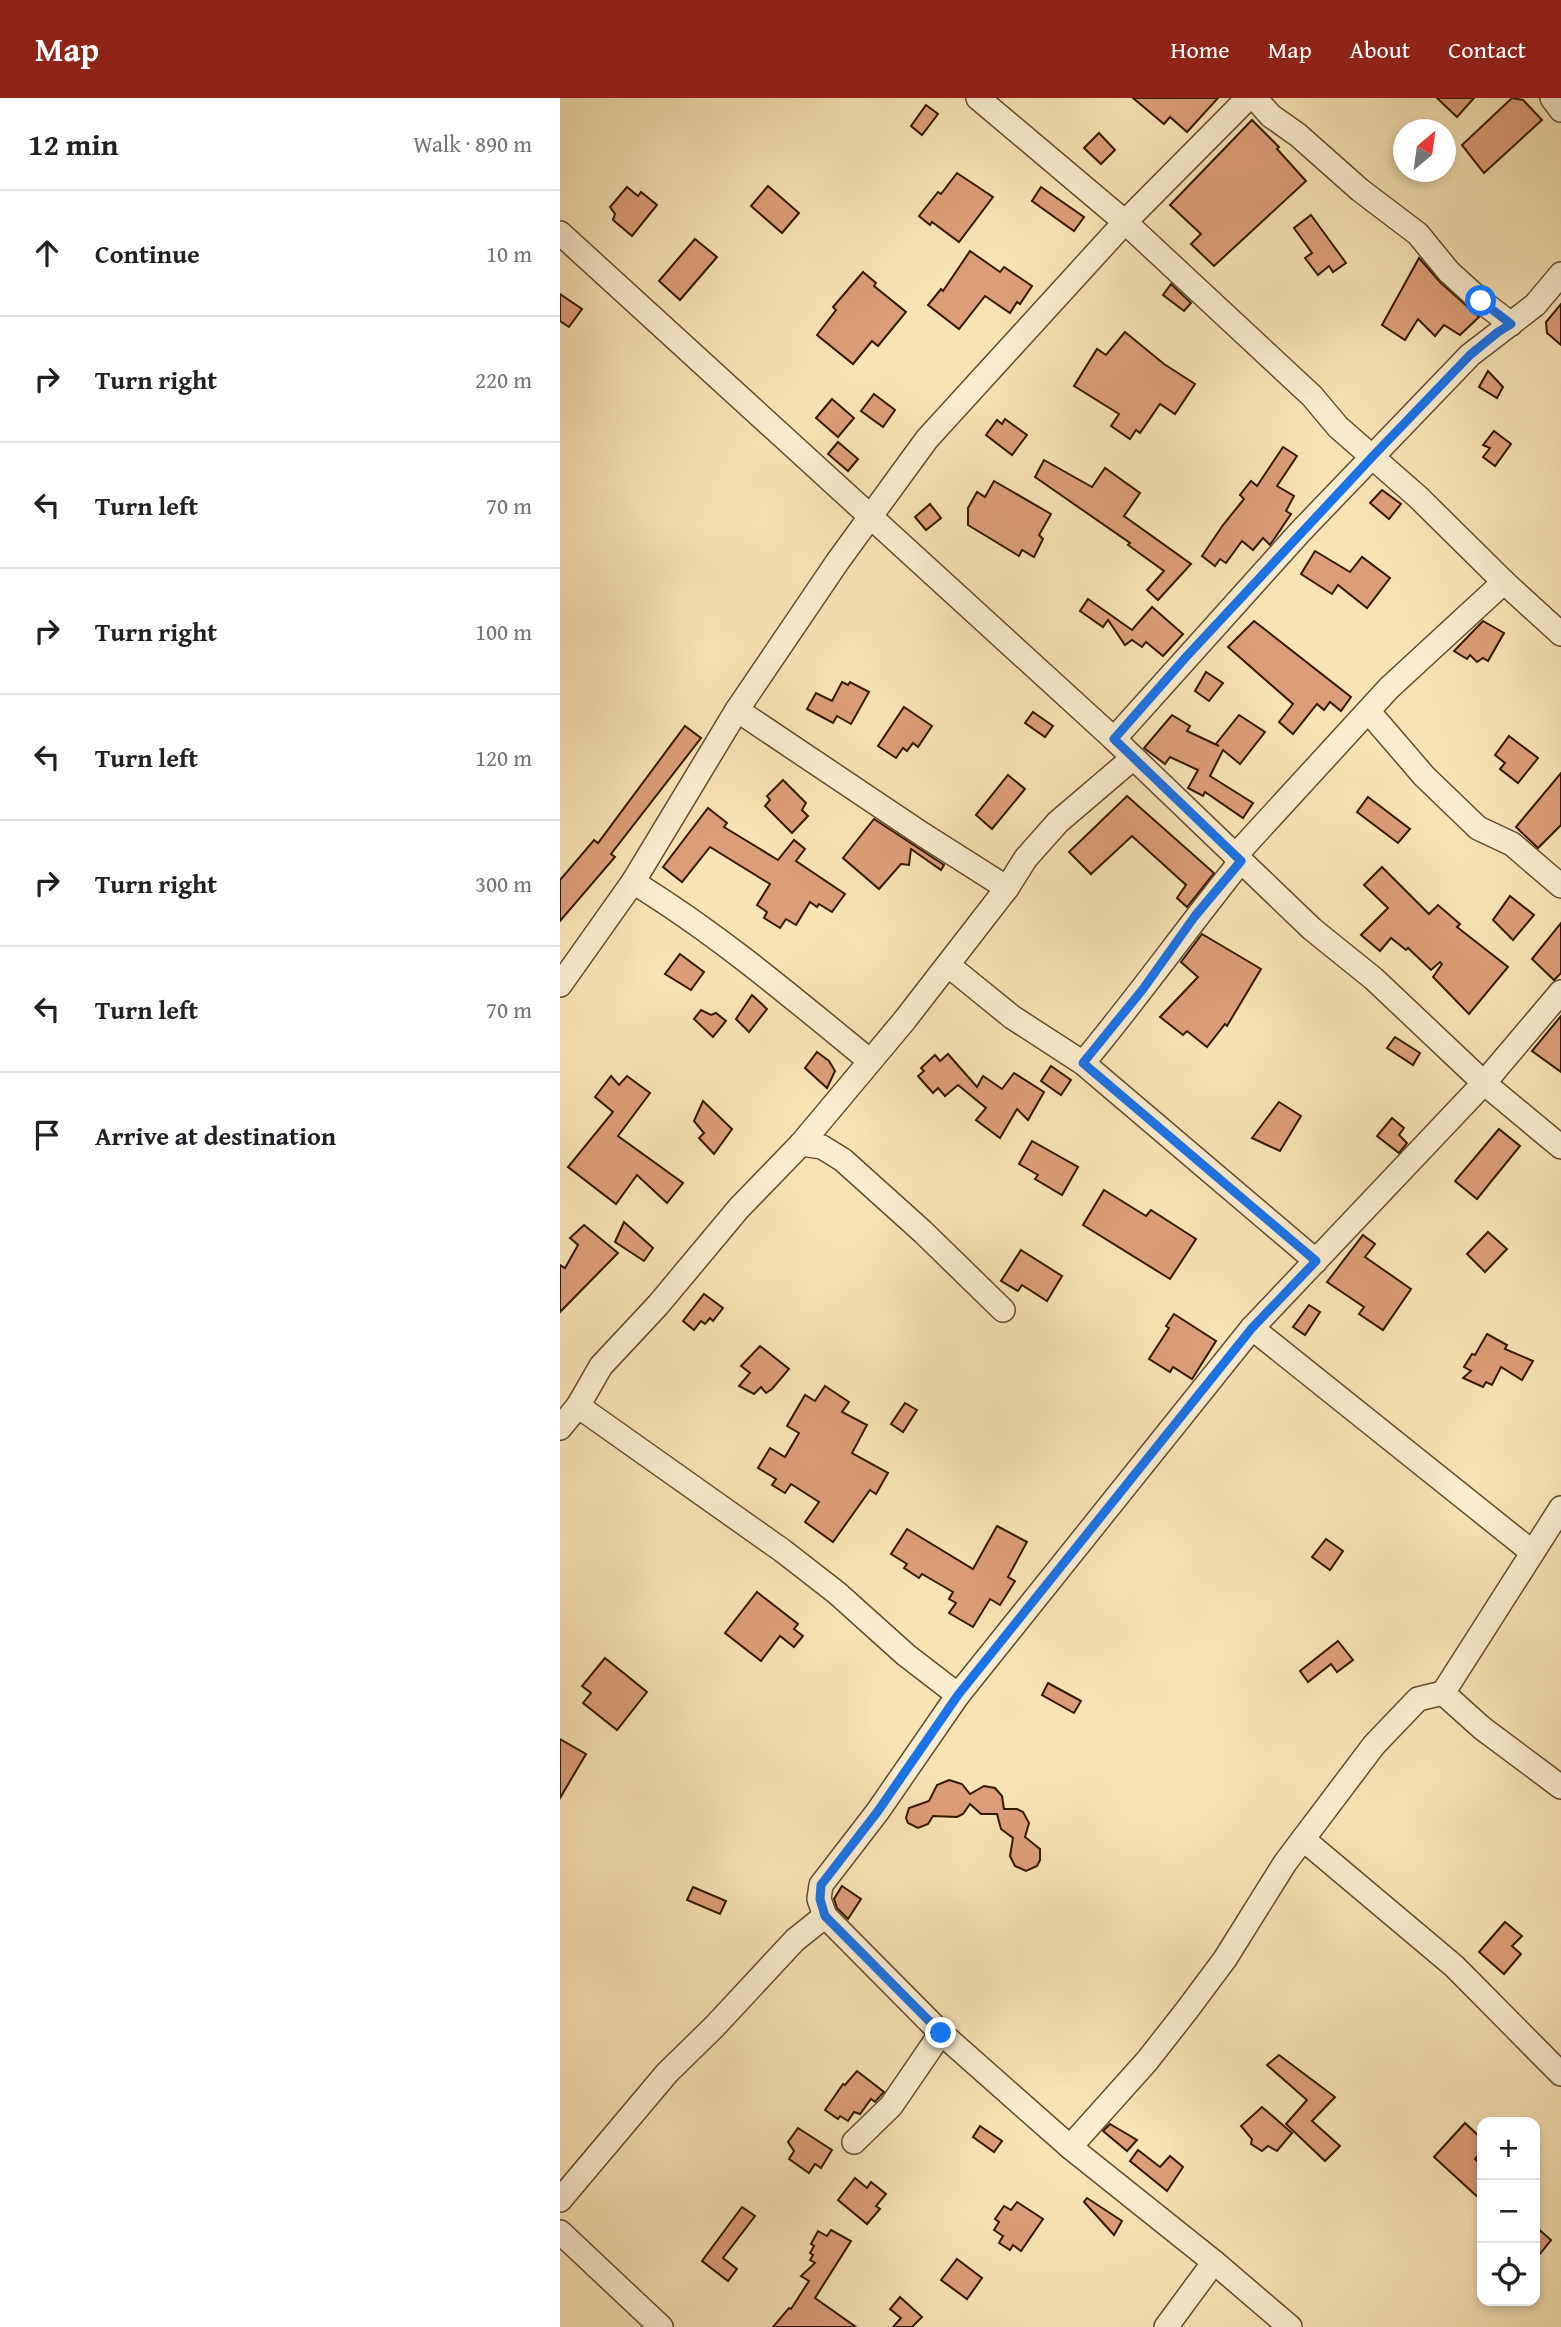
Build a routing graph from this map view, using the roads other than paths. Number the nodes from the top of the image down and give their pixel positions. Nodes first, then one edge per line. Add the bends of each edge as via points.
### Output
1 (978, 98) edge
2 (1248, 98) edge
3 (1255, 98) edge
4 (1552, 98) edge
5 (1561, 110) edge
6 (1125, 222) junction
7 (560, 233) edge
8 (1561, 274) edge
9 (1511, 324) junction
10 (1373, 456) junction
11 (870, 515) junction
12 (1504, 582) junction
13 (1561, 634) edge
14 (737, 710) junction
15 (1369, 712) junction
16 (1114, 739) junction
17 (1133, 758) junction
18 (1238, 858) junction
19 (633, 882) junction
20 (1561, 886) edge
21 (1007, 888) junction
22 (948, 965) junction
23 (560, 985) edge
24 (1561, 992) edge
25 (870, 1061) junction
26 (1083, 1063) junction
27 (1484, 1083) junction
28 (801, 1144) junction
29 (1561, 1147) edge
30 (1316, 1261) junction
31 (1003, 1310) dead end
32 (1252, 1328) junction
33 (578, 1406) junction
34 (560, 1429) edge
35 (1561, 1507) edge
36 (1532, 1552) junction
37 (1443, 1693) junction
38 (958, 1695) junction
39 (1561, 1787) edge
40 (1303, 1839) junction
41 (825, 1916) junction
42 (941, 2033) junction
43 (1561, 2074) edge
44 (854, 2142) dead end
45 (1070, 2147) junction
46 (560, 2200) edge
47 (560, 2232) edge
48 (1214, 2262) junction
49 (661, 2327) edge
50 (1166, 2327) edge
51 (1290, 2327) edge

1 - 6 street
2 - 6 street
3 - 9 street via 1270,116 1418,234 1449,272
4 - 5 street
6 - 10 street
6 - 11 street via 927,439
7 - 11 street
8 - 9 street via 1535,305
9 - 10 street via 1470,355
10 - 12 street
10 - 16 street
11 - 14 street
11 - 16 street
12 - 13 street
12 - 15 street
14 - 19 street
14 - 21 street
15 - 18 street
15 - 20 street via 1424,776 1478,828 1512,844
16 - 17 street
17 - 18 street
17 - 21 street via 1058,822
18 - 26 street
18 - 27 street
19 - 23 street
19 - 25 street via 734,950
21 - 22 street
22 - 25 street
22 - 26 street via 1012,1017
24 - 27 street
25 - 28 street
26 - 30 street
27 - 29 street
27 - 30 street
28 - 31 street via 822,1147 843,1160
28 - 33 street via 617,1347
30 - 32 street
32 - 36 street
32 - 38 street
33 - 34 street
33 - 38 street via 783,1551
35 - 36 street
36 - 37 street
37 - 39 street
37 - 40 street via 1418,1699 1409,1708 1374,1745
38 - 41 street via 821,1885
40 - 43 street via 1454,1966
40 - 45 street via 1187,2010
41 - 42 street
41 - 46 street via 795,1940 667,2073
42 - 44 street via 891,2106
42 - 45 street
45 - 48 street
47 - 49 street
48 - 50 street
48 - 51 street

